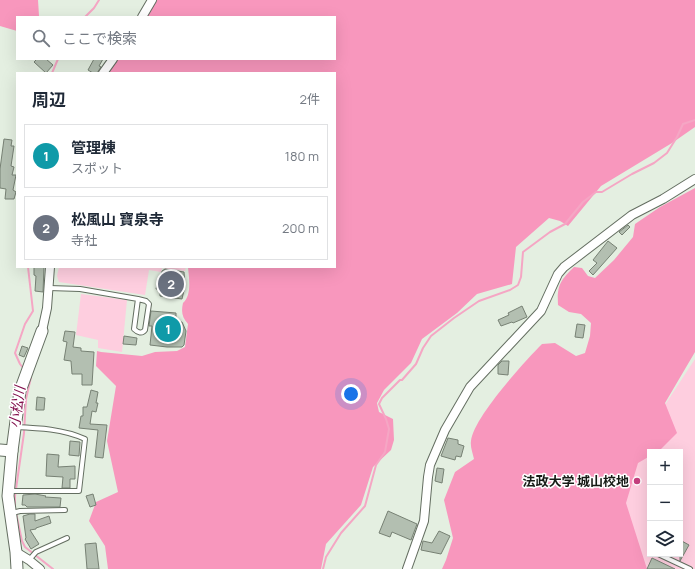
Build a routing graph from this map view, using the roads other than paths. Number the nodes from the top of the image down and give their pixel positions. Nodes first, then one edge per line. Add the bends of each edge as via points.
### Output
1 (152, 0) edge
2 (143, 16) edge
3 (112, 60) edge
4 (104, 72) edge
5 (695, 179) edge
6 (50, 268) edge
7 (49, 288) junction
8 (138, 299) junction
9 (42, 331) joint
10 (18, 427) junction
11 (0, 450) edge
12 (12, 451) junction
13 (14, 491) junction
14 (65, 510) dead end
15 (14, 512) junction
16 (67, 538) dead end
17 (16, 552) junction
18 (664, 557) edge
19 (30, 558) junction
20 (17, 569) edge
21 (40, 569) edge
22 (407, 569) edge
23 (690, 569) edge

1 - 2 street
3 - 4 street
5 - 22 street via 632,215 570,262 558,274 541,311 470,387 445,430 430,465 424,521
6 - 7 street
7 - 8 lane via 80,289
7 - 9 street
8 - 8 lane via 134,329 142,333 146,330 149,304
9 - 10 street via 18,401
10 - 12 street
10 - 13 lane via 54,430 73,434 85,440 80,491
11 - 12 street
12 - 13 street
13 - 15 street
14 - 15 lane
15 - 17 street
16 - 19 lane via 36,552
17 - 19 street
17 - 20 street
18 - 23 lane
19 - 21 street

